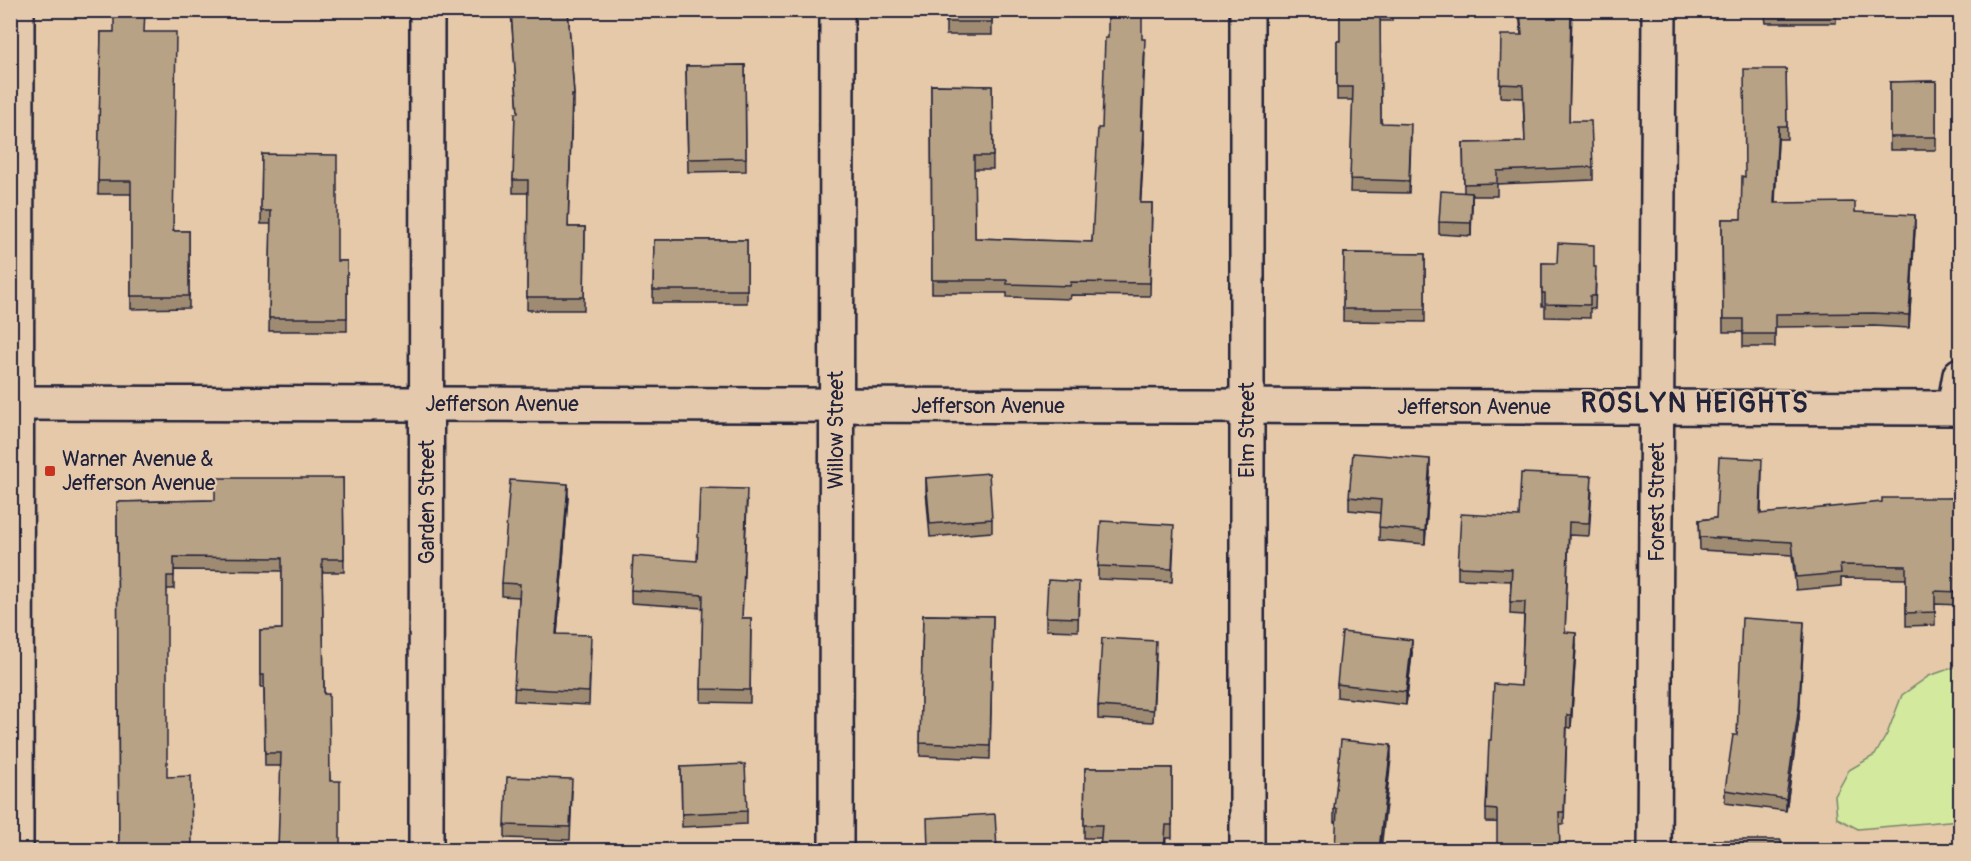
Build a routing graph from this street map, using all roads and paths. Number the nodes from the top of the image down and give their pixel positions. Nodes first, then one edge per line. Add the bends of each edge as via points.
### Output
1 (17, 10) edge
2 (427, 10) edge
3 (837, 10) edge
4 (1247, 10) edge
5 (1659, 10) edge
6 (14, 207) edge
7 (1960, 375) edge
8 (16, 403) junction
9 (427, 404) junction
10 (836, 405) junction
11 (1247, 406) junction
12 (1657, 407) junction
13 (1957, 408) edge
14 (1654, 849) dead end
15 (16, 850) edge
16 (426, 850) edge
17 (836, 850) edge
18 (1247, 850) edge

1 - 6 street
2 - 9 street, Garden Street
3 - 10 street, Willow Street
4 - 11 street, Elm Street
5 - 12 street, Forest Street
6 - 8 street
7 - 13 street
8 - 9 street, Jefferson Avenue
8 - 15 street
9 - 10 street, Jefferson Avenue
9 - 16 street, Garden Street
10 - 11 street, Jefferson Avenue
10 - 17 street, Willow Street
11 - 12 street, Jefferson Avenue
11 - 18 street, Elm Street
12 - 13 street, Jefferson Avenue
12 - 14 street, Forest Street

